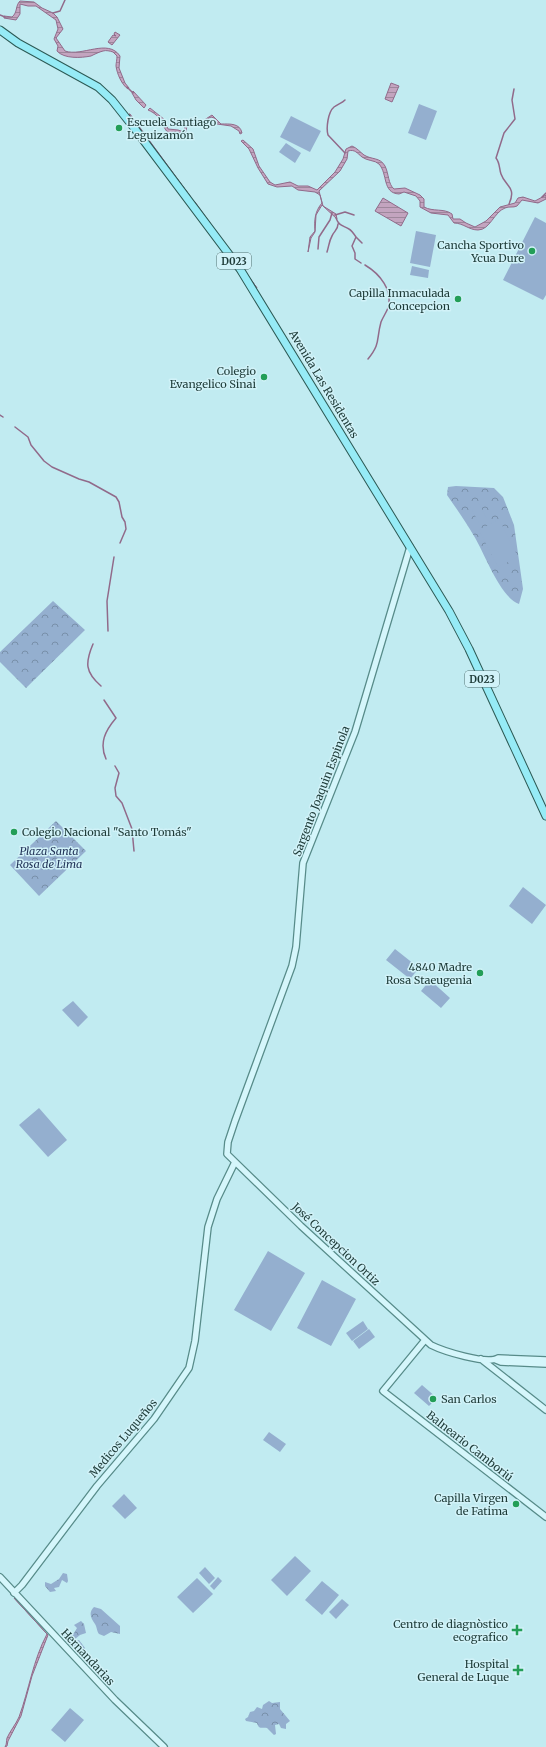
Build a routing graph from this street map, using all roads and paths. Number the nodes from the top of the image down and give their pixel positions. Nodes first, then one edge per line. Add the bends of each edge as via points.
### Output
1 (0, 30) edge
2 (410, 547) junction
3 (546, 816) edge
4 (230, 1158) joint
5 (235, 1162) junction
6 (425, 1340) junction
7 (481, 1359) junction
8 (496, 1360) junction
9 (546, 1360) edge
10 (546, 1364) edge
11 (546, 1410) edge
12 (546, 1517) edge
13 (0, 1577) edge
14 (14, 1593) junction
15 (164, 1747) edge

1 - 2 main road, Avenida Las Residentas / D023 via 18,43 98,87 122,112 240,269
2 - 3 main road, Avenida Las Residentas / D023 via 449,611
2 - 4 street, Sargento Joaquin Espinola via 355,732 304,859 292,966 235,1121 227,1150
4 - 5 street, José Concepcion Ortiz
5 - 6 street, José Concepcion Ortiz
5 - 14 street, Medicos Luqueños via 217,1199 208,1227 195,1341 189,1368 154,1419 105,1476
6 - 7 street, José Concepcion Ortiz via 445,1351
6 - 12 street, Balneario Camboriú via 382,1391
7 - 8 street, José Concepcion Ortiz
7 - 11 street
8 - 9 street
8 - 10 street
13 - 14 street, Hernandarias
14 - 15 street, Hernandarias via 115,1700

